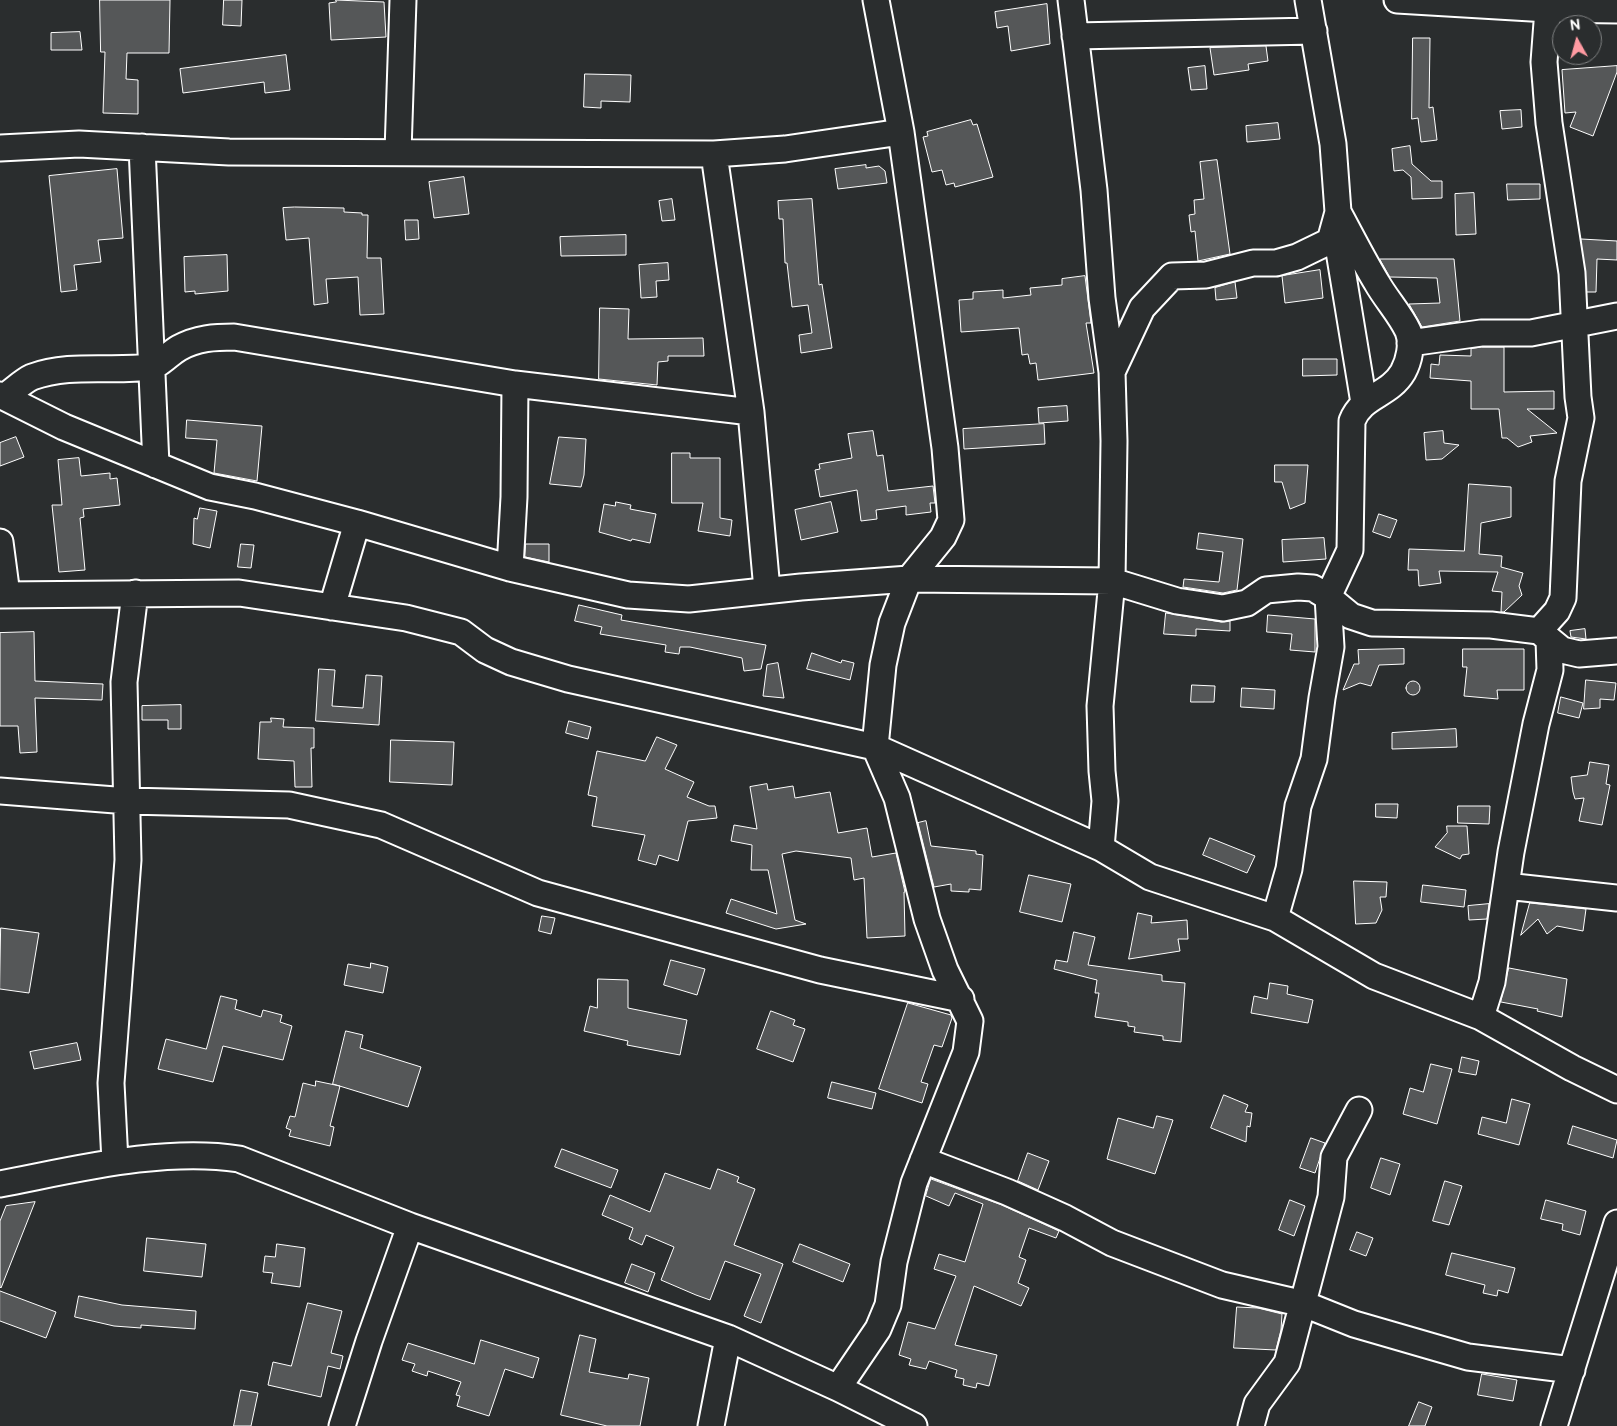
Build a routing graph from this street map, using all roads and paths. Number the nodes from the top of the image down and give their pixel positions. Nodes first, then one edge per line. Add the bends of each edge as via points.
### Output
1 (403, 0) edge
2 (876, 0) edge
3 (1071, 0) edge
4 (1308, 0) edge
5 (1397, 0) edge
6 (1548, 9) junction
7 (1617, 10) edge
8 (1314, 30) junction
9 (1075, 36) junction
10 (901, 132) junction
11 (142, 147) junction
12 (0, 148) edge
13 (398, 152) junction
14 (714, 154) junction
15 (1337, 220) junction
16 (1617, 316) edge
17 (1576, 326) junction
18 (1410, 343) junction
19 (153, 367) junction
20 (1112, 372) junction
21 (515, 384) junction
22 (2, 396) edge
23 (1364, 403) junction
24 (751, 412) junction
25 (156, 466) junction
26 (357, 523) junction
27 (0, 542) edge
28 (510, 568) junction
29 (909, 579) junction
30 (1112, 581) junction
31 (767, 590) junction
32 (135, 593) junction
33 (4, 595) edge
34 (1328, 597) junction
35 (332, 607) junction
36 (1544, 635) junction
37 (1617, 651) edge
38 (875, 746) junction
39 (0, 791) edge
40 (128, 801) junction
41 (1101, 848) junction
42 (1506, 886) junction
43 (1617, 898) edge
44 (1275, 918) junction
45 (961, 999) junction
46 (1480, 1017) junction
47 (1617, 1090) edge
48 (1359, 1110) dead end
49 (923, 1160) junction
50 (115, 1162) junction
51 (0, 1184) edge
52 (1617, 1223) edge
53 (410, 1226) junction
54 (1304, 1304) junction
55 (728, 1338) junction
56 (1572, 1370) junction
57 (838, 1388) junction
58 (342, 1426) edge
59 (711, 1426) edge
60 (914, 1426) edge
61 (1252, 1426) edge
62 (1554, 1426) edge

1 - 13 street
2 - 10 street
3 - 9 street
4 - 8 street
5 - 6 street
6 - 7 street
6 - 17 street via 1544,62 1549,123 1572,273
8 - 9 street
8 - 15 street via 1333,144
9 - 20 street
10 - 14 street
10 - 29 street via 945,448 951,520 943,537
11 - 12 street via 60,144
11 - 13 street via 229,152
11 - 19 street
13 - 14 street
14 - 24 street
15 - 18 street via 1408,332
15 - 20 street via 1330,241 1297,257 1253,263 1206,275 1172,276 1142,308
15 - 23 street
16 - 17 street
17 - 18 street via 1531,333 1480,333
17 - 36 street via 1581,418 1568,481 1565,585 1561,606
18 - 23 street via 1403,373 1384,393
19 - 21 street via 178,348 192,342 234,336
19 - 22 street via 75,369 50,373 31,378
19 - 25 street
20 - 30 street
21 - 24 street
21 - 28 street
22 - 25 street via 64,427
23 - 34 street via 1352,420 1350,550
24 - 31 street
25 - 26 street via 210,486
26 - 28 street
26 - 35 street
27 - 33 street
28 - 31 street via 600,590 655,598 689,599
29 - 30 street
29 - 31 street
29 - 38 street via 892,623 883,665
30 - 34 street via 1177,601 1223,608 1246,603 1266,590 1313,588
30 - 41 street via 1100,706 1106,801
32 - 33 street
32 - 35 street via 239,593
32 - 40 street via 124,682
34 - 36 street via 1351,616 1372,623 1491,625
34 - 44 street via 1331,647 1314,760 1298,806 1289,870
35 - 38 street via 434,624 461,632 485,650 511,662 568,679
36 - 37 street via 1562,650 1580,654
36 - 42 street via 1550,670 1536,724
38 - 41 street
38 - 45 street via 897,798 927,919 945,970
39 - 40 street
40 - 45 street via 289,805 381,825 538,893 820,970
40 - 50 street via 128,860 111,1083
41 - 44 street via 1150,877
42 - 43 street
42 - 46 street via 1492,982
44 - 46 street via 1374,976
45 - 49 street via 970,1021 966,1052
46 - 47 street
48 - 54 street via 1334,1157 1331,1197
49 - 54 street via 1007,1192 1121,1247 1222,1284
49 - 57 street via 894,1262 888,1305 878,1329
50 - 51 street
50 - 53 street via 211,1154 239,1159
52 - 56 street
53 - 55 street
53 - 58 street
54 - 56 street via 1354,1324 1468,1357
54 - 61 street via 1287,1363 1257,1404
55 - 57 street
55 - 59 street
56 - 62 street
57 - 60 street

